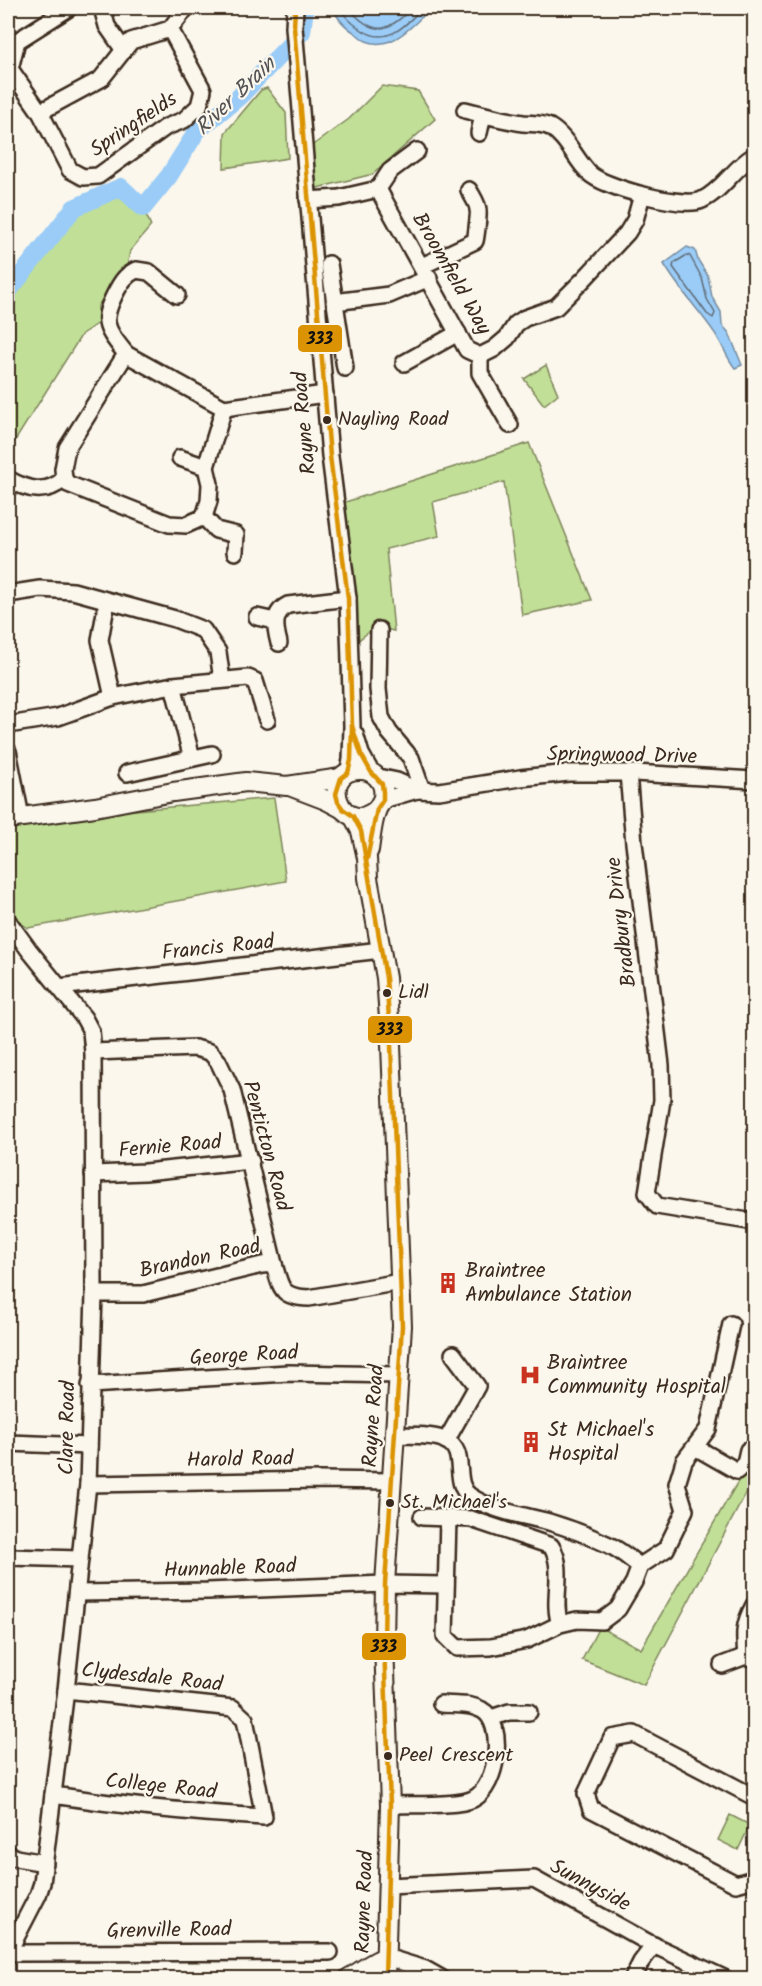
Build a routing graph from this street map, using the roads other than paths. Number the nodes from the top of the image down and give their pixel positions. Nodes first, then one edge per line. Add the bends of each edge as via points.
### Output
1 (69, 8) edge
2 (102, 8) edge
3 (186, 8) edge
4 (295, 8) edge
5 (170, 29) junction
6 (123, 49) junction
7 (465, 110) dead end
8 (40, 112) junction
9 (483, 115) junction
10 (479, 133) dead end
11 (417, 151) dead end
12 (754, 156) edge
13 (378, 189) junction
14 (469, 190) dead end
15 (642, 195) junction
16 (308, 200) junction
17 (328, 264) dead end
18 (425, 272) junction
19 (177, 295) dead end
20 (334, 302) junction
21 (458, 333) junction
22 (126, 354) junction
23 (480, 357) junction
24 (404, 363) dead end
25 (345, 368) dead end
26 (325, 394) junction
27 (224, 408) junction
28 (510, 425) dead end
29 (180, 458) dead end
30 (207, 467) junction
31 (8, 479) edge
32 (64, 479) junction
33 (204, 517) junction
34 (235, 552) dead end
35 (8, 594) edge
36 (348, 598) junction
37 (107, 601) junction
38 (257, 617) dead end
39 (275, 621) junction
40 (379, 630) dead end
41 (279, 643) dead end
42 (222, 680) junction
43 (173, 685) junction
44 (113, 697) junction
45 (267, 720) dead end
46 (8, 725) edge
47 (352, 726) junction
48 (8, 751) edge
49 (212, 754) dead end
50 (192, 758) junction
51 (127, 773) dead end
52 (628, 773) junction
53 (374, 775) junction
54 (344, 776) junction
55 (754, 780) edge
56 (287, 786) junction
57 (420, 790) junction
58 (380, 804) junction
59 (348, 812) junction
60 (14, 818) edge
61 (367, 858) junction
62 (8, 921) edge
63 (381, 950) junction
64 (60, 987) junction
65 (93, 1052) junction
66 (250, 1161) junction
67 (93, 1174) junction
68 (754, 1222) edge
69 (274, 1264) junction
70 (400, 1282) junction
71 (94, 1294) junction
72 (726, 1331) dead end
73 (453, 1354) dead end
74 (400, 1375) junction
75 (90, 1385) junction
76 (395, 1435) junction
77 (446, 1441) junction
78 (8, 1443) edge
79 (89, 1446) junction
80 (695, 1447) junction
81 (748, 1450) dead end
82 (392, 1481) junction
83 (88, 1484) junction
84 (422, 1517) dead end
85 (448, 1518) junction
86 (8, 1557) edge
87 (80, 1560) junction
88 (640, 1566) junction
89 (385, 1584) junction
90 (446, 1586) junction
91 (77, 1593) junction
92 (754, 1605) edge
93 (560, 1624) junction
94 (750, 1657) edge
95 (722, 1665) dead end
96 (66, 1690) junction
97 (441, 1704) dead end
98 (529, 1712) dead end
99 (492, 1718) junction
100 (53, 1795) junction
101 (754, 1797) edge
102 (390, 1805) junction
103 (264, 1817) joint
104 (8, 1853) edge
105 (45, 1863) junction
106 (754, 1879) edge
107 (388, 1887) junction
108 (654, 1945) junction
109 (8, 1952) edge
110 (330, 1952) dead end
111 (386, 1957) junction
112 (354, 1976) edge
113 (380, 1978) edge
114 (385, 1978) edge
115 (394, 1978) edge
116 (424, 1978) edge
117 (441, 1978) edge
118 (633, 1978) edge
119 (724, 1978) edge

1 - 8 street, Springfields via 17,41 10,69
2 - 6 street via 107,26
3 - 5 street
4 - 16 street, Rayne Road
5 - 6 street via 131,41
5 - 8 street, Springfields via 203,90 200,106 98,176 83,177 70,170
6 - 8 street via 101,79
7 - 9 street
9 - 10 street
9 - 15 street via 552,128 599,181
11 - 13 street via 390,171
12 - 15 street via 701,201 676,202
13 - 16 street
13 - 18 street, Broomfield Way
14 - 18 street via 478,210 475,241
15 - 23 street, Broomfield Way via 627,233 556,307 525,318 494,350
16 - 26 street, Rayne Road
17 - 20 street
18 - 20 street via 389,295
18 - 21 street, Broomfield Way
19 - 22 street via 149,272 136,270 123,278 106,317 110,334
20 - 25 street
21 - 23 street, Broomfield Way via 467,350
21 - 24 street
22 - 27 street
22 - 32 street via 67,448
23 - 28 street via 480,373
26 - 27 street
26 - 36 street, Rayne Road
27 - 30 street
29 - 30 street
30 - 33 street via 209,501
31 - 32 street via 34,490 57,485
32 - 33 street via 78,489 169,524 186,525
33 - 34 street via 216,530 236,535
35 - 37 street via 40,589 73,591
36 - 39 street via 288,604
36 - 47 street, Rayne Road
37 - 42 street via 203,630 218,652
37 - 44 street via 100,640
38 - 39 street
39 - 41 street
40 - 57 street via 381,717 411,758
42 - 43 street
42 - 45 street via 255,681
43 - 44 street
43 - 50 street
44 - 46 street via 58,717
47 - 53 street, Rayne Road
47 - 54 street, Rayne Road via 351,760
48 - 60 street
49 - 50 street
50 - 51 street
52 - 55 street, Springwood Drive
52 - 57 street, Springwood Drive via 569,773 439,791
52 - 68 street, Bradbury Drive via 661,1065 662,1100 647,1193 657,1206
53 - 54 main road via 355,770
53 - 57 street, Springwood Drive
53 - 58 main road, Rayne Road via 382,784
54 - 56 main road
54 - 59 main road, Rayne Road via 336,794
56 - 59 main road
56 - 60 main road via 246,782
57 - 58 street, Springwood Drive
58 - 59 main road via 366,816
58 - 61 main road, Rayne Road
59 - 61 main road, Rayne Road via 361,831
61 - 63 main road, Rayne Road
62 - 64 street, Clare Road
63 - 64 street, Francis Road
63 - 70 main road, Rayne Road via 391,1045
64 - 65 street, Clare Road via 91,1031
65 - 66 street, Penticton Road via 182,1047 210,1052 232,1090
65 - 67 street, Clare Road
66 - 67 street, Fernie Road
66 - 69 street, Penticton Road
67 - 71 street, Clare Road
69 - 70 street, Brandon Road via 282,1290 295,1297
69 - 71 street, Brandon Road via 143,1294
70 - 74 main road, Rayne Road
71 - 75 street, Clare Road
72 - 80 street via 708,1429
73 - 77 street via 477,1386
74 - 75 street, George Road via 288,1373
74 - 76 main road, Rayne Road
75 - 79 street, Clare Road
76 - 77 street
76 - 82 main road, Rayne Road
77 - 88 street via 459,1455 461,1480 467,1494 476,1500 611,1545
78 - 79 street
79 - 83 street, Clare Road
80 - 81 street via 737,1471 745,1463
80 - 88 street via 684,1461 677,1484 686,1510 666,1549
82 - 83 street, Harold Road
82 - 89 main road, Rayne Road
83 - 87 street, Clare Road
84 - 85 street
85 - 90 street
85 - 93 street via 471,1520 551,1546 558,1556 556,1614
86 - 87 street
87 - 91 street, Clare Road
88 - 93 street via 618,1609 602,1621
89 - 90 street, Hunnable Road
89 - 91 street, Hunnable Road
89 - 102 main road, Rayne Road
90 - 93 street via 445,1636 457,1648 527,1640
91 - 96 street, Clare Road
92 - 94 street via 745,1621 744,1636
94 - 95 street
96 - 100 street, Clare Road
96 - 103 street, Clydesdale Road via 233,1708 245,1719
97 - 99 street via 469,1706
98 - 99 street via 509,1712
99 - 102 street via 496,1761 484,1788 474,1799
100 - 103 street, College Road
100 - 105 street, Clare Road
101 - 106 street via 634,1734 612,1738 586,1794 591,1809 736,1884
102 - 107 main road, Rayne Road
104 - 105 street
105 - 109 street, Clare Road via 38,1894
107 - 108 street, Sunnyside via 534,1879
107 - 111 main road, Rayne Road
108 - 118 street
108 - 119 street, Sunnyside
109 - 110 street, Grenville Road
111 - 112 main road
111 - 114 main road, Rayne Road
111 - 117 street
112 - 113 main road
115 - 116 street

